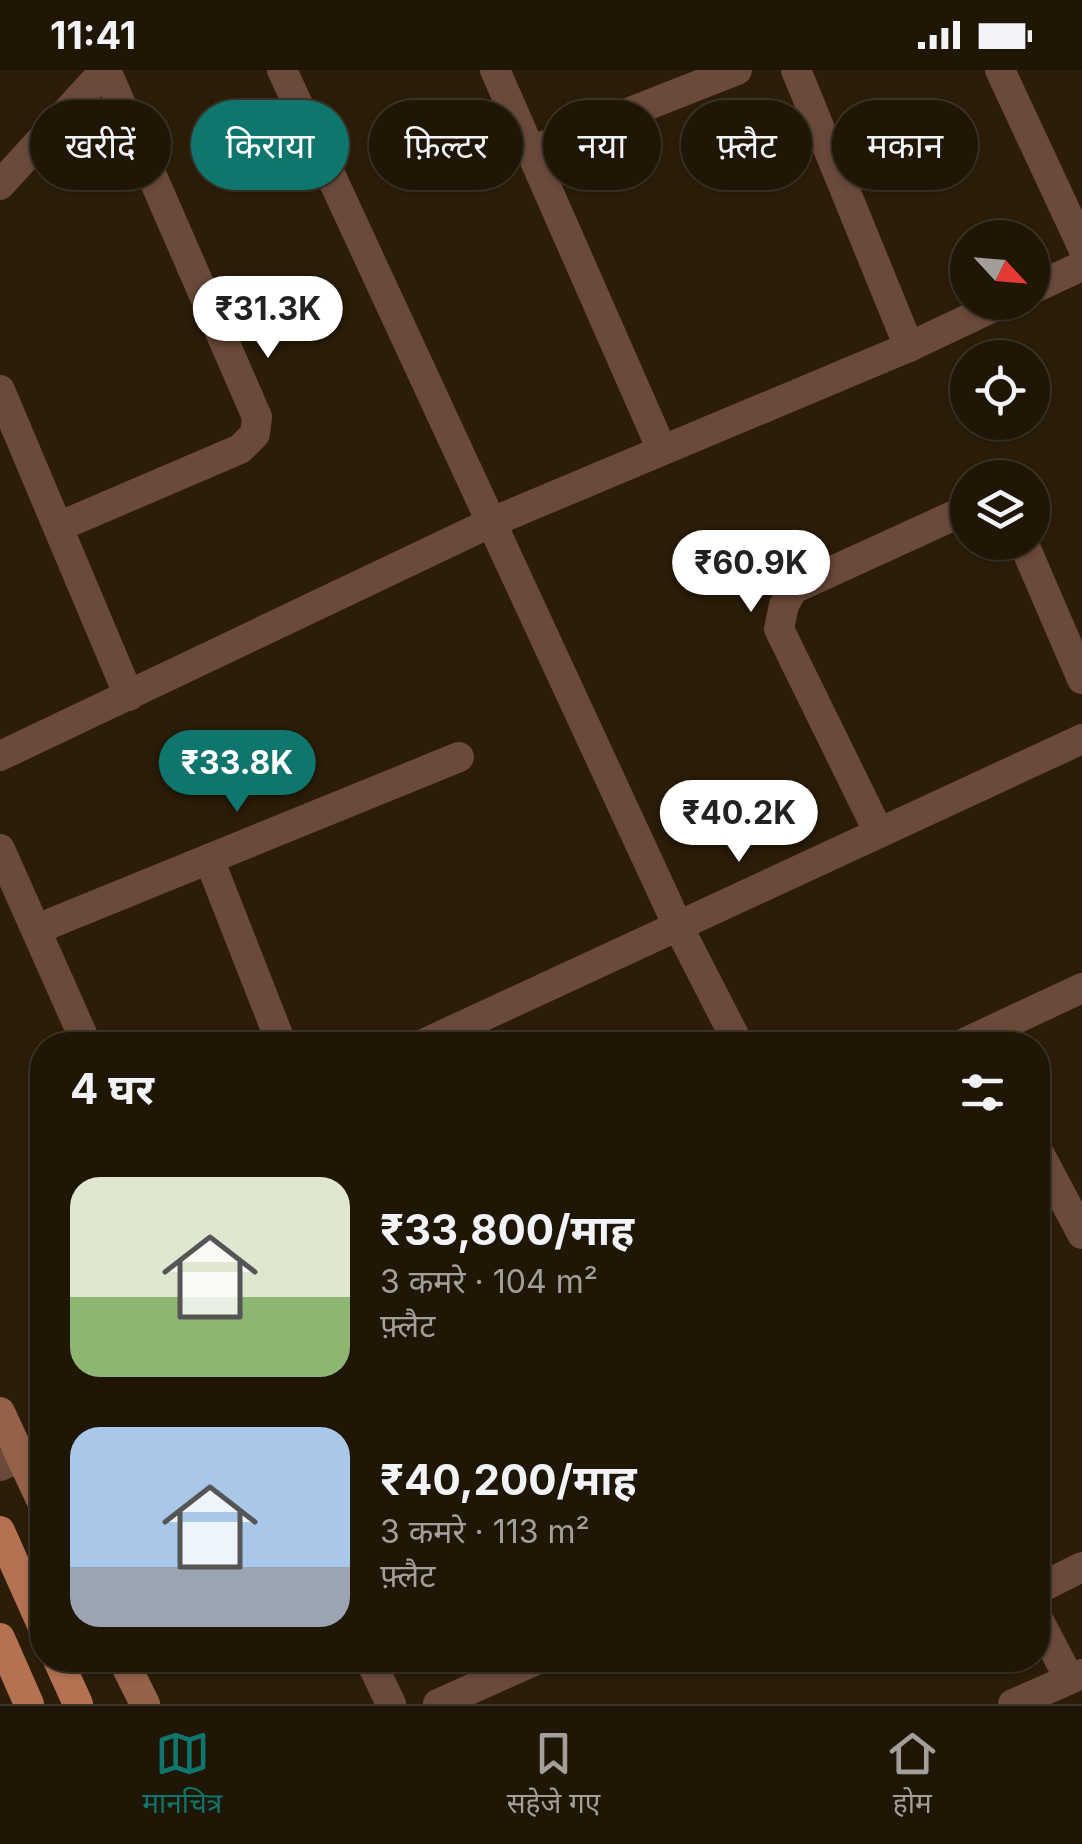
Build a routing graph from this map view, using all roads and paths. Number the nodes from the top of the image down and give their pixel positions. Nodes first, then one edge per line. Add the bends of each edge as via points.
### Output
1 (106, 70) edge
2 (282, 70) edge
3 (495, 70) edge
4 (736, 70) edge
5 (796, 70) edge
6 (1000, 70) edge
7 (531, 152) junction
8 (11, 166) edge
9 (0, 186) edge
10 (1082, 246) edge
11 (1082, 266) edge
12 (1050, 281) edge
13 (966, 320) edge
14 (909, 347) junction
15 (0, 390) edge
16 (662, 450) junction
17 (950, 517) edge
18 (492, 522) junction
19 (58, 527) junction
20 (1030, 560) edge
21 (1082, 678) edge
22 (129, 696) junction
23 (1082, 739) edge
24 (0, 756) edge
25 (460, 757) dead end
26 (879, 833) junction
27 (0, 849) edge
28 (208, 859) junction
29 (678, 926) junction
30 (37, 929) junction
31 (1082, 988) edge
32 (81, 1032) edge
33 (277, 1032) edge
34 (449, 1032) edge
35 (732, 1032) edge
36 (994, 1032) edge
37 (1050, 1164) edge
38 (1071, 1188) edge
39 (1082, 1234) edge
40 (0, 1412) edge
41 (21, 1457) edge
42 (0, 1531) edge
43 (1082, 1567) edge
44 (1050, 1583) edge
45 (30, 1598) edge
46 (1050, 1637) edge
47 (0, 1638) edge
48 (63, 1672) edge
49 (129, 1672) edge
50 (376, 1672) edge
51 (509, 1672) edge
52 (1075, 1676) edge
53 (30, 1704) edge
54 (78, 1704) edge
55 (145, 1704) edge
56 (392, 1704) edge
57 (438, 1704) edge
58 (1013, 1704) edge

1 - 8 street
1 - 19 street via 257,417 255,434 240,448
2 - 18 street
3 - 7 street
4 - 7 street
5 - 14 street
6 - 10 street
7 - 16 street
8 - 9 street
11 - 12 street
13 - 14 street
14 - 16 street
15 - 19 street
16 - 18 street
17 - 26 street via 793,589 784,605 779,629
18 - 22 street
18 - 29 street
19 - 22 street
20 - 21 street
22 - 24 street
23 - 26 street
25 - 28 street
26 - 29 street
27 - 30 street
28 - 30 street
28 - 33 street
29 - 34 street
29 - 35 street
30 - 32 street
31 - 36 street
37 - 38 street
38 - 39 street
40 - 41 street
42 - 45 main road
43 - 44 street
46 - 52 street
47 - 53 main road
48 - 54 main road
49 - 55 street
50 - 56 street
51 - 57 street
52 - 58 street

